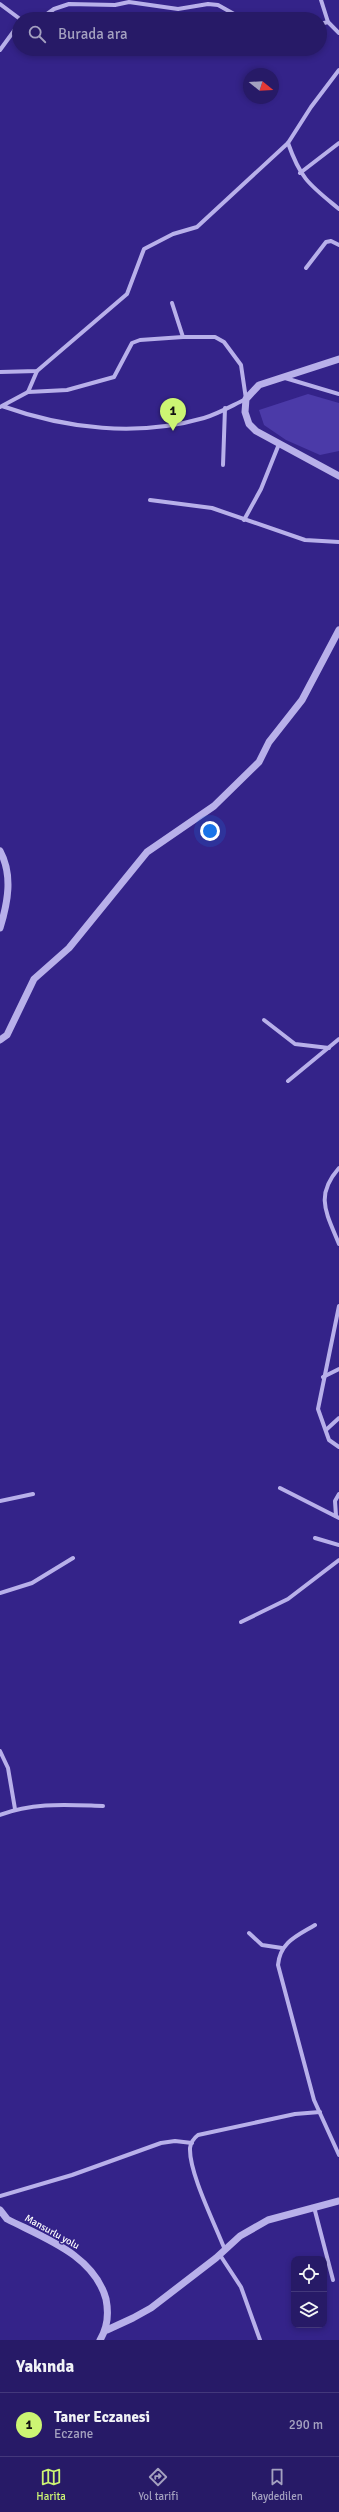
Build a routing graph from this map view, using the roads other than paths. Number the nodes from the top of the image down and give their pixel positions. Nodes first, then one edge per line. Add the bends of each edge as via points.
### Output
1 (320, 0) edge
2 (0, 4) edge
3 (50, 12) edge
4 (230, 12) edge
5 (324, 12) edge
6 (12, 13) edge
7 (328, 22) edge
8 (339, 33) edge
9 (12, 34) edge
10 (0, 50) edge
11 (339, 70) edge
12 (288, 143) junction
13 (339, 143) edge
14 (300, 173) junction
15 (339, 209) edge
16 (339, 245) edge
17 (306, 268) dead end
18 (172, 303) dead end
19 (183, 337) junction
20 (339, 360) edge
21 (37, 371) junction
22 (0, 372) edge
23 (284, 378) junction
24 (28, 392) junction
25 (339, 394) edge
26 (246, 399) junction
27 (1, 406) edge
28 (225, 408) junction
29 (279, 444) junction
30 (223, 465) dead end
31 (339, 476) edge
32 (150, 500) dead end
33 (244, 520) junction
34 (339, 542) edge
35 (339, 630) edge
36 (0, 851) edge
37 (0, 928) edge
38 (264, 1020) dead end
39 (339, 1038) edge
40 (0, 1040) edge
41 (329, 1048) junction
42 (288, 1081) dead end
43 (339, 1168) edge
44 (339, 1244) edge
45 (339, 1306) edge
46 (339, 1369) edge
47 (323, 1378) junction
48 (339, 1418) edge
49 (327, 1429) junction
50 (339, 1447) edge
51 (280, 1488) dead end
52 (32, 1494) dead end
53 (339, 1494) edge
54 (0, 1501) edge
55 (337, 1517) edge
56 (315, 1538) dead end
57 (339, 1545) edge
58 (73, 1558) dead end
59 (339, 1560) edge
60 (0, 1593) edge
61 (241, 1622) dead end
62 (0, 1751) edge
63 (103, 1806) dead end
64 (15, 1809) junction
65 (0, 1815) edge
66 (315, 1926) dead end
67 (249, 1933) dead end
68 (282, 1948) junction
69 (320, 2112) junction
70 (192, 2143) junction
71 (339, 2155) edge
72 (0, 2196) edge
73 (339, 2201) edge
74 (314, 2206) junction
75 (0, 2210) edge
76 (225, 2250) junction
77 (220, 2255) junction
78 (333, 2280) dead end
79 (107, 2330) junction
80 (100, 2340) edge
81 (260, 2340) edge

1 - 5 street
2 - 6 street
3 - 4 street via 69,4 115,5 140,2 178,9 208,4
7 - 8 street
9 - 10 street
11 - 12 street
12 - 14 street
12 - 21 street via 197,227 173,234 144,249 127,294
13 - 14 street
14 - 15 street
16 - 17 street via 331,241 326,242
18 - 19 street
19 - 24 street via 140,340 132,343 114,377 67,390
19 - 26 street via 216,337 224,342 241,365
20 - 23 street
21 - 22 street
21 - 24 street
23 - 25 street
23 - 26 street via 259,385
24 - 27 street
26 - 28 street
26 - 29 street via 245,412 249,424
27 - 28 street via 37,418 73,425 135,429 205,418
28 - 30 street
29 - 31 street
29 - 33 street via 261,489
32 - 33 street via 212,508
33 - 34 street via 305,540
35 - 40 street via 302,700 269,742 259,762 214,806 147,852 69,948 34,979 7,1035
36 - 37 street via 6,862 9,885
38 - 41 street via 295,1044
39 - 41 street
41 - 42 street
43 - 44 street via 331,1177 324,1192 327,1217
45 - 47 street
46 - 47 street
47 - 49 street via 318,1410
48 - 49 street
49 - 50 street via 329,1440
51 - 55 street
52 - 54 street
53 - 55 street via 335,1501
56 - 57 street
58 - 60 street via 32,1583
59 - 61 street via 288,1599
62 - 64 street via 8,1768
63 - 64 street via 51,1804
64 - 65 street
66 - 68 street
67 - 68 street via 262,1945
68 - 69 street via 278,1965
69 - 70 street via 295,2114 198,2135
69 - 71 street
70 - 72 street via 161,2143 72,2175
70 - 76 street via 193,2167
73 - 74 street
74 - 76 street via 268,2220 240,2236
74 - 78 street
75 - 79 street, Mansurlu yolu via 7,2218 75,2255 97,2276 108,2307
76 - 77 street
77 - 79 street via 151,2308
77 - 81 street via 241,2287
79 - 80 street

